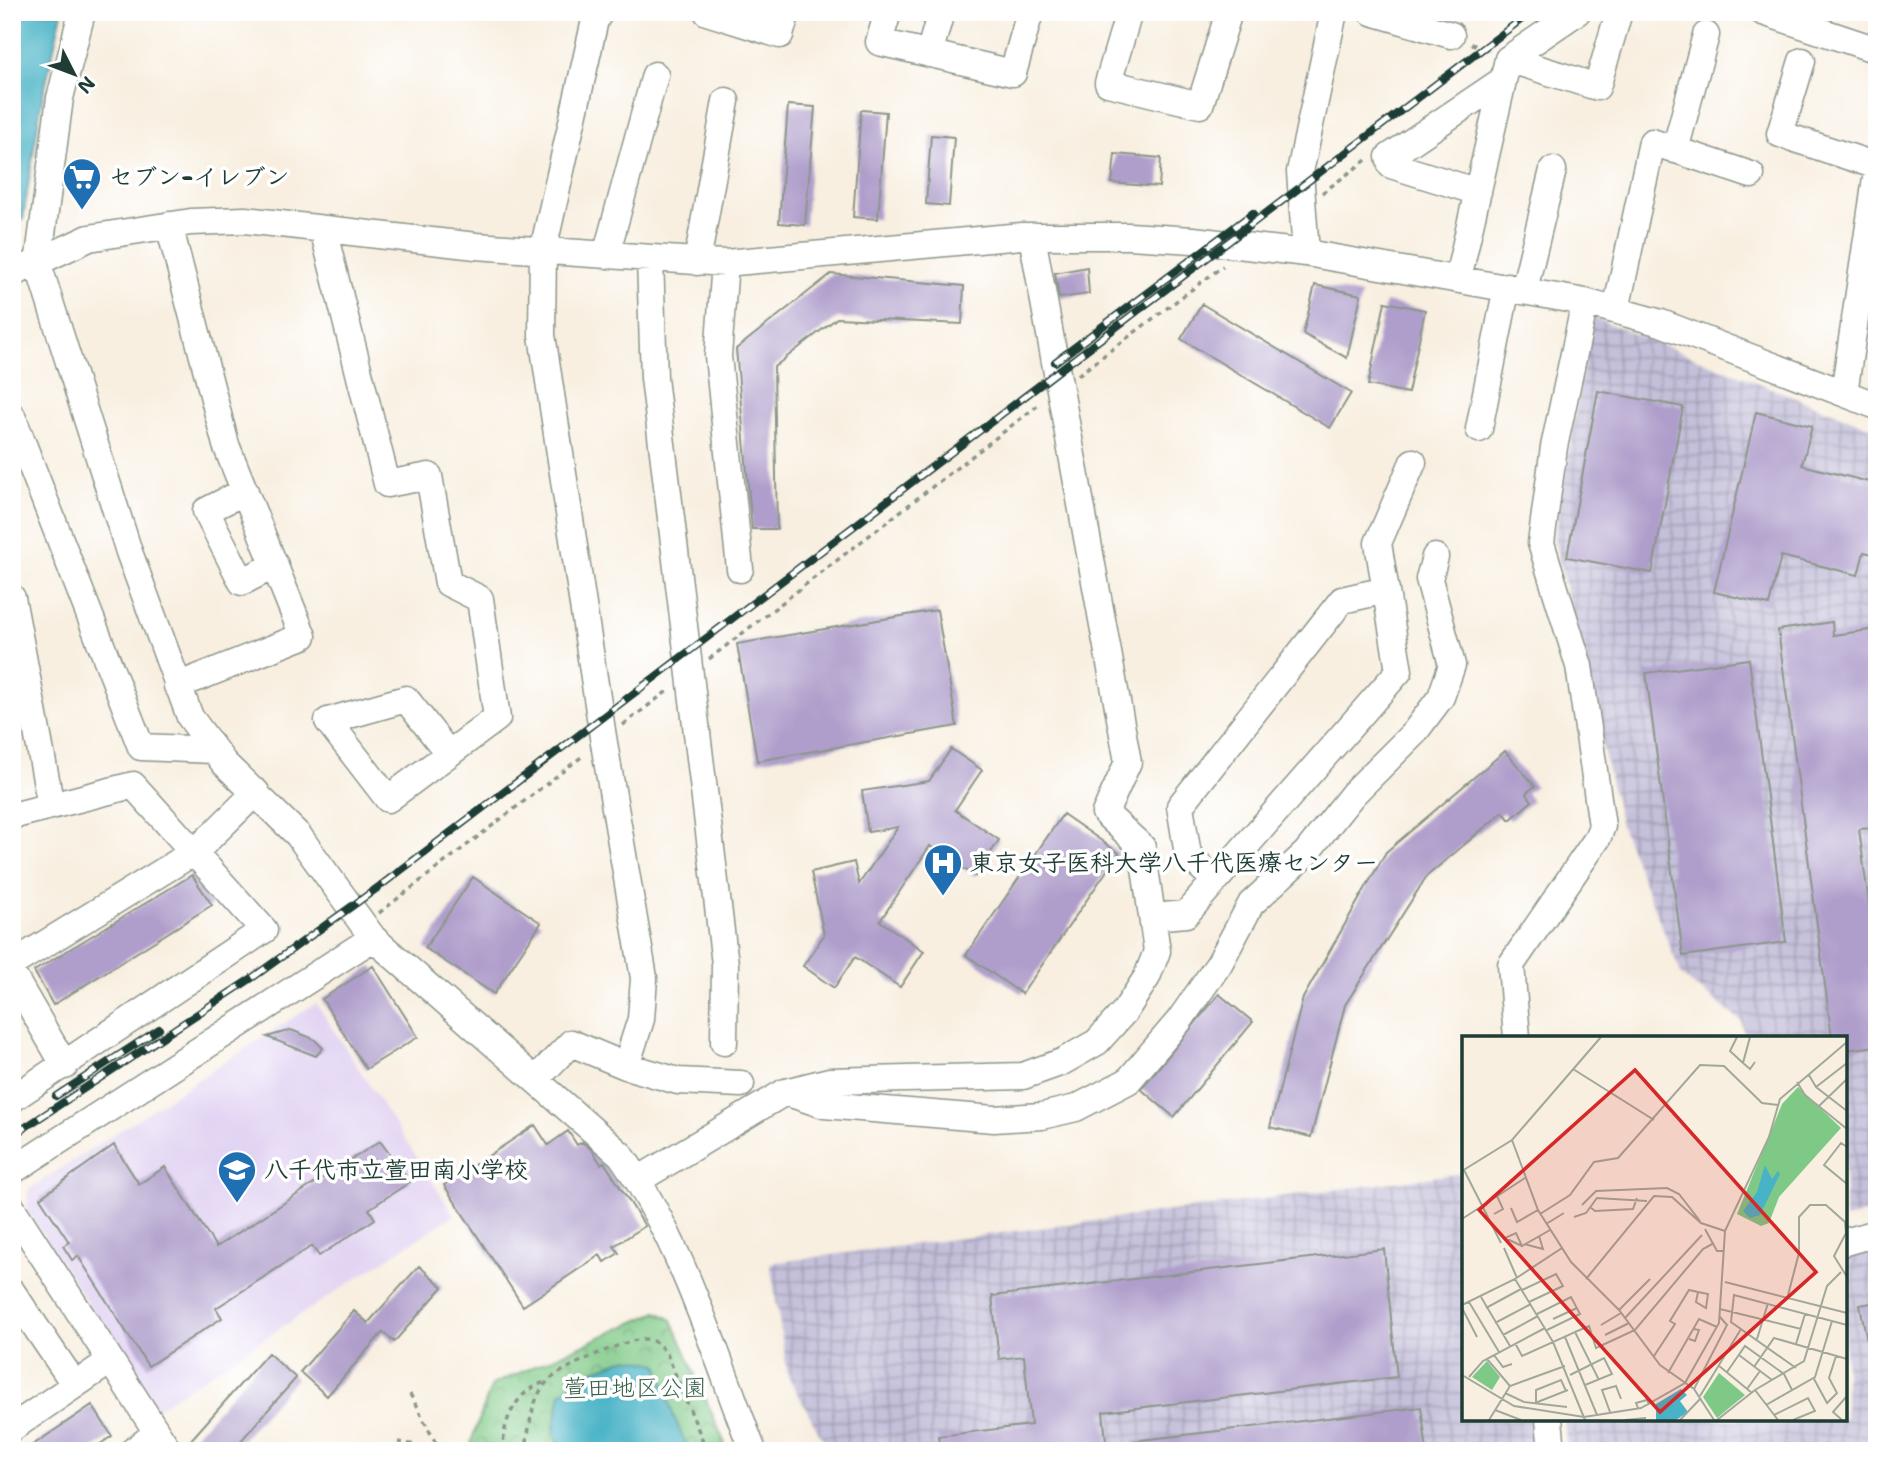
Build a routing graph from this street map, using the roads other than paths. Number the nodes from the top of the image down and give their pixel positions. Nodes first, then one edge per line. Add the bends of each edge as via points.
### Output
1 (82, 12) edge
2 (600, 12) edge
3 (707, 12) edge
4 (787, 12) edge
5 (888, 12) edge
6 (941, 12) edge
7 (1030, 12) edge
8 (1129, 12) edge
9 (1229, 12) edge
10 (1334, 12) edge
11 (1372, 12) edge
12 (1577, 12) edge
13 (1619, 12) edge
14 (1763, 12) edge
15 (1451, 35) road end
16 (1706, 35) dead end
17 (1877, 50) edge
18 (929, 54) junction
19 (1802, 61) dead end
20 (1506, 69) junction
21 (655, 75) dead end
22 (726, 101) dead end
23 (1675, 150) junction
24 (1877, 166) edge
25 (1553, 170) dead end
26 (1877, 172) edge
27 (1751, 175) dead end
28 (1478, 192) junction
29 (169, 225) junction
30 (323, 229) junction
31 (1032, 236) junction
32 (543, 250) junction
33 (1306, 253) junction
34 (606, 256) junction
35 (650, 259) junction
36 (697, 262) junction
37 (725, 263) junction
38 (38, 264) junction
39 (12, 274) edge
40 (1458, 278) junction
41 (1515, 288) junction
42 (1585, 302) junction
43 (1616, 310) junction
44 (1844, 393) junction
45 (1877, 406) edge
46 (12, 416) edge
47 (1479, 429) dead end
48 (1413, 462) dead end
49 (245, 491) junction
50 (1435, 557) dead end
51 (275, 565) junction
52 (740, 569) dead end
53 (1386, 590) junction
54 (12, 598) edge
55 (177, 686) junction
56 (24, 730) edge
57 (213, 750) junction
58 (449, 754) dead end
59 (256, 792) junction
60 (51, 806) junction
61 (12, 817) edge
62 (196, 851) junction
63 (1215, 880) junction
64 (1152, 918) junction
65 (368, 931) junction
66 (12, 964) edge
67 (12, 974) edge
68 (1517, 1036) edge
69 (724, 1042) dead end
70 (65, 1066) junction
71 (626, 1066) junction
72 (537, 1078) junction
73 (741, 1084) dead end
74 (785, 1092) junction
75 (12, 1099) edge
76 (12, 1171) edge
77 (638, 1180) junction
78 (12, 1208) edge
79 (1877, 1233) edge
80 (1847, 1241) edge
81 (59, 1282) junction
82 (16, 1305) edge
83 (110, 1361) junction
84 (75, 1385) junction
85 (1549, 1421) edge
86 (12, 1428) edge
87 (163, 1442) edge
88 (133, 1451) edge
89 (753, 1451) edge
90 (1552, 1451) edge

1 - 38 street via 61,98
2 - 32 street
3 - 4 street via 780,35
5 - 18 street via 879,42
6 - 18 street
7 - 18 street via 1013,73
8 - 9 street via 1108,83 1200,105
10 - 33 street via 1300,172
11 - 15 street
12 - 20 street
13 - 20 street via 1597,87
14 - 17 street
16 - 23 street
19 - 24 street via 1780,134
20 - 28 street
20 - 28 street via 1389,157 1391,165
21 - 34 street
22 - 36 street
23 - 27 street
23 - 43 street via 1652,142
25 - 41 street
26 - 44 street
28 - 40 street
29 - 30 street via 245,220
29 - 38 street via 89,238
29 - 49 street via 226,445
30 - 32 street
30 - 58 street via 387,484 429,476 448,583 480,599 497,718
31 - 33 street via 1129,236
31 - 37 street
31 - 64 street via 1128,762 1105,813 1142,847
32 - 34 street
32 - 71 street via 542,335 644,978 641,1019
33 - 40 street
34 - 35 street
35 - 36 street
35 - 69 street via 654,378 725,964
36 - 37 street
37 - 52 street via 718,356
38 - 39 street
38 - 55 street via 129,552
40 - 41 street
41 - 42 street
41 - 47 street
42 - 43 street
42 - 68 street via 1554,447 1541,542 1579,666 1602,826 1511,965
43 - 44 street
44 - 45 street
46 - 57 street via 141,747
48 - 53 street via 1378,543
49 - 51 street
49 - 51 street via 206,511 242,582
50 - 74 street via 1429,579 1451,665 1441,697 1306,853 1251,904 1219,964 1128,1081 1076,1108 994,1119 824,1105
51 - 55 street via 303,636
53 - 63 street via 1399,671
53 - 63 street via 1342,600 1180,806 1188,855
54 - 56 street
55 - 57 street via 190,717
56 - 60 street
57 - 59 street
59 - 62 street
59 - 65 street via 298,835
60 - 61 street
60 - 62 street via 134,785
62 - 66 street
62 - 70 street via 264,930
63 - 64 street via 1186,914
64 - 74 street via 1157,951 1147,977 1097,1042 1062,1062 1023,1076 829,1081
65 - 72 street
65 - 76 street
67 - 70 street
70 - 75 street
71 - 72 street via 571,1043
71 - 73 street via 678,1081
72 - 77 street via 621,1154
74 - 77 street
77 - 89 street via 679,1262
78 - 81 street
79 - 80 street
81 - 82 street
81 - 83 street
82 - 84 street
83 - 84 street
83 - 87 street
84 - 86 street
85 - 90 street
87 - 88 street

